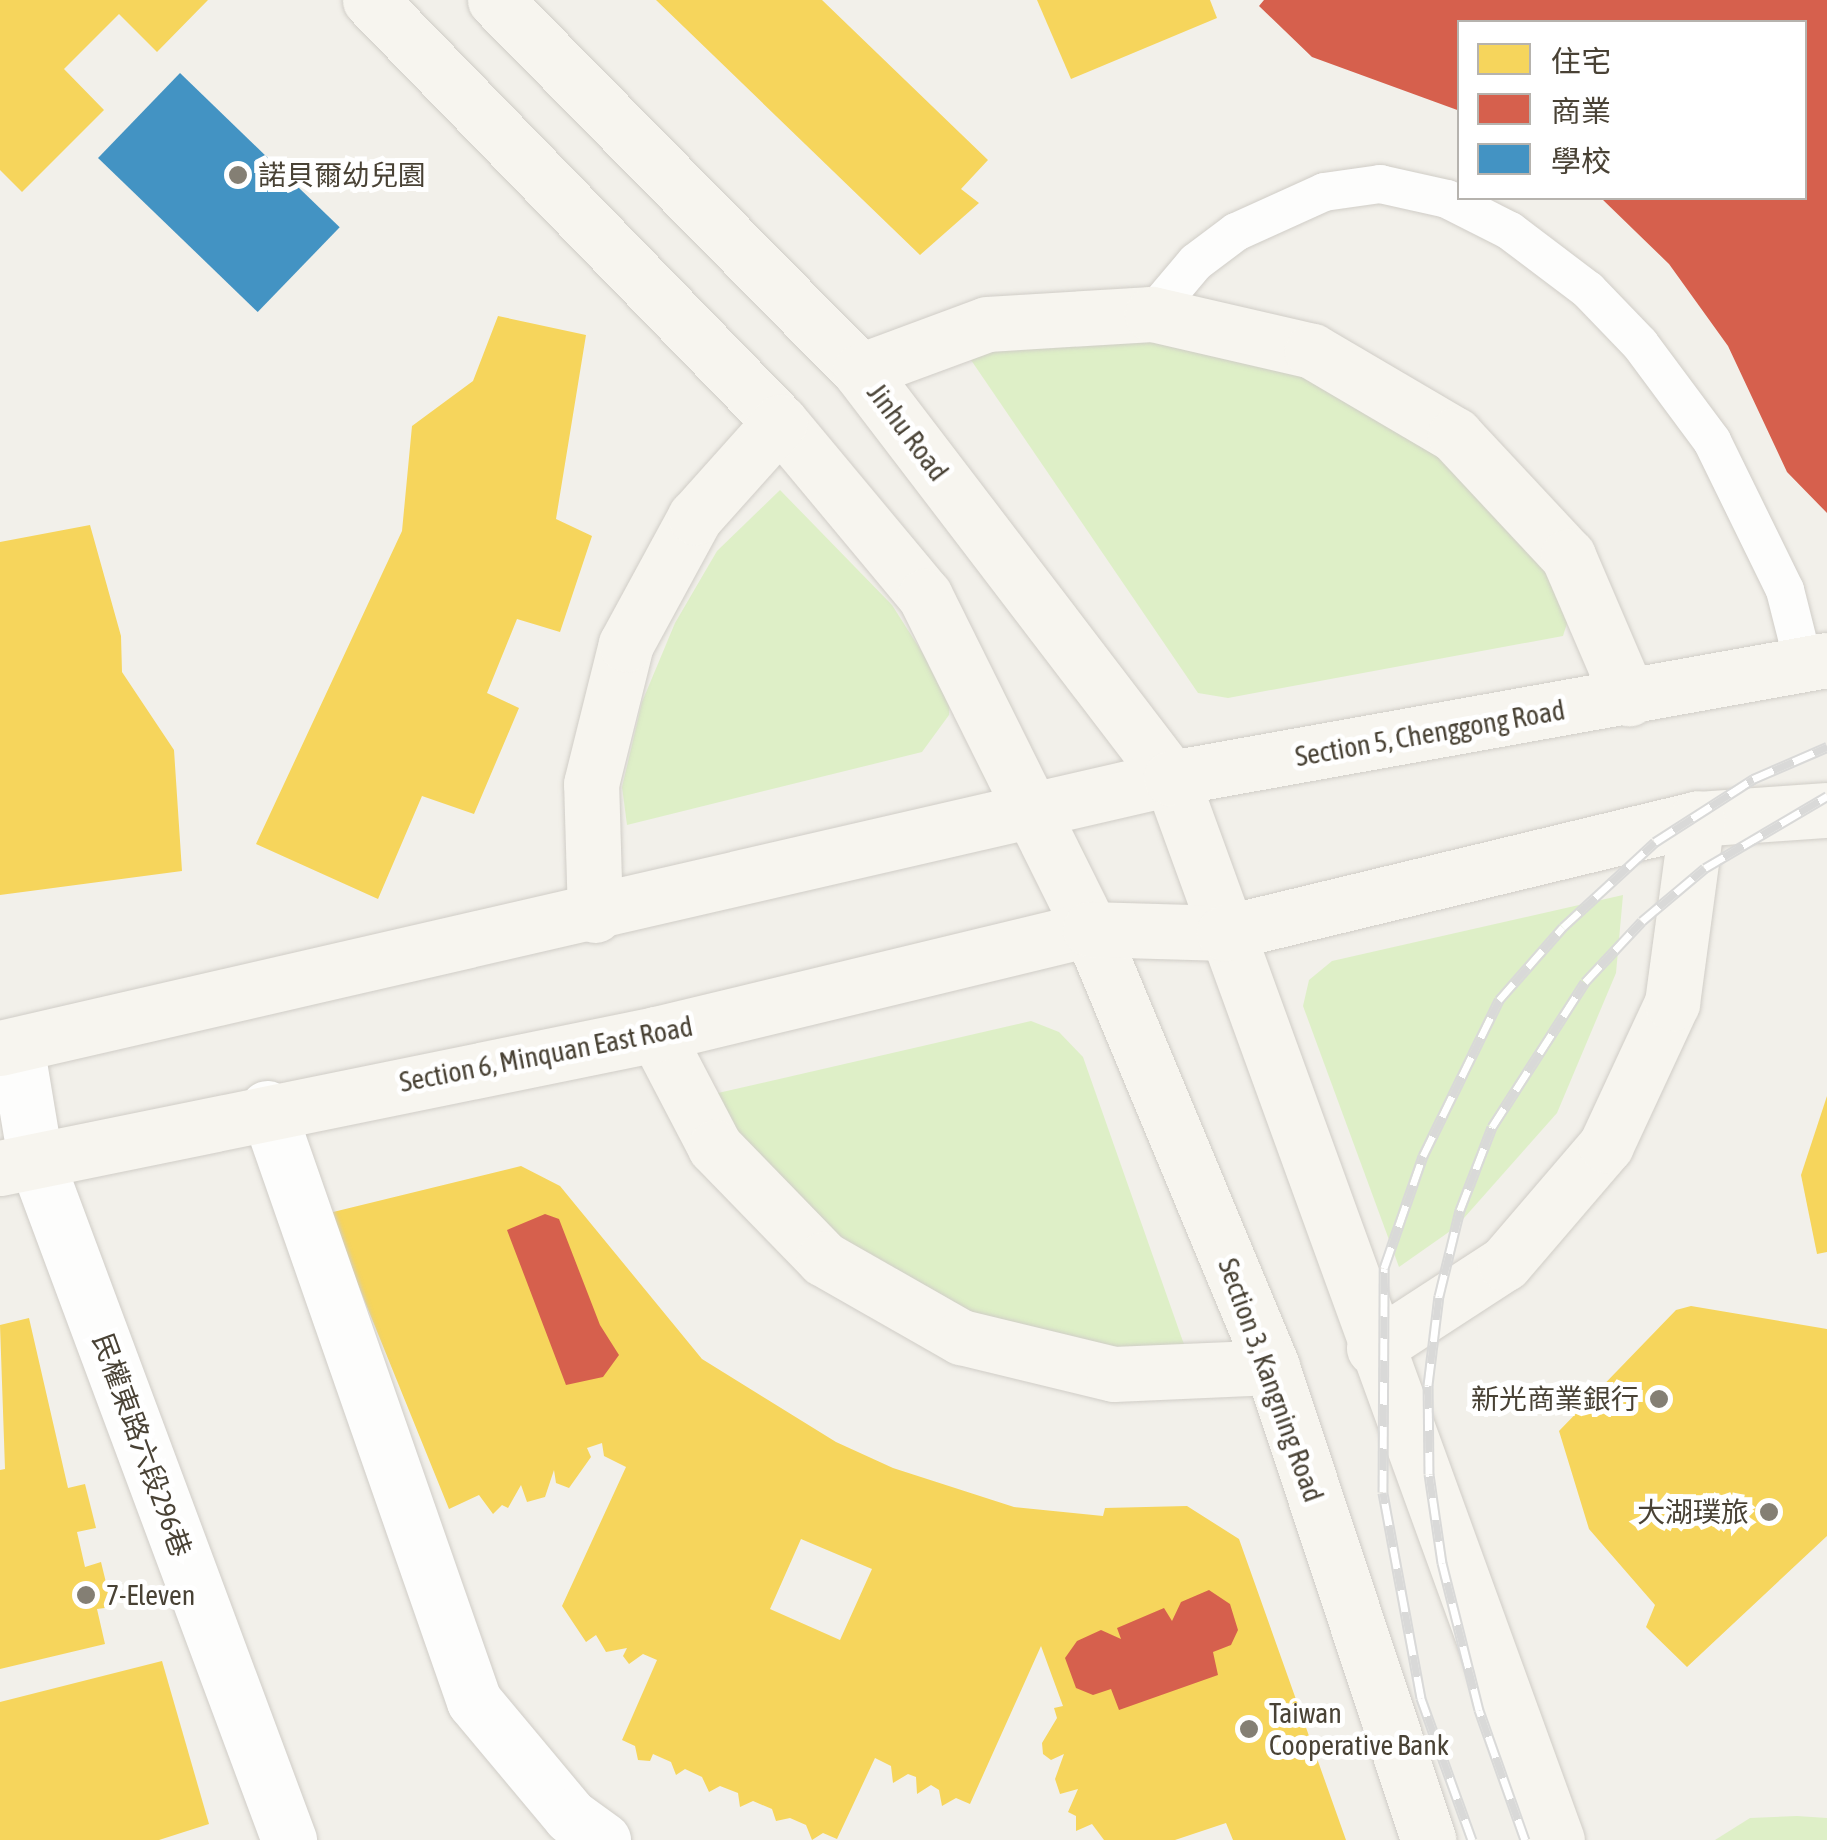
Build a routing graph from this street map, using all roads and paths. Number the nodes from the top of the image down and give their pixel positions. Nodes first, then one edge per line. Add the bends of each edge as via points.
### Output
1 (370, 0) edge
2 (494, 0) edge
3 (1152, 314) junction
4 (860, 370) junction
5 (780, 422) junction
6 (1816, 663) edge
7 (1629, 698) junction
8 (1171, 778) junction
9 (1827, 810) edge
10 (1034, 811) junction
11 (1696, 820) junction
12 (595, 915) junction
13 (1090, 929) junction
14 (1224, 933) junction
15 (656, 1034) junction
16 (8, 1046) edge
17 (267, 1108) junction
18 (17, 1163) edge
19 (1374, 1348) junction
20 (1272, 1366) junction
21 (289, 1840) edge
22 (603, 1840) edge
23 (1428, 1840) edge
24 (1557, 1840) edge

1 - 5 main road
2 - 4 main road, Jinhu Road
3 - 4 main road via 987,324
3 - 6 lane via 1196,262 1236,232 1324,192 1380,184 1447,199 1510,232 1588,290 1640,344 1712,441
3 - 7 main road via 1312,352 1455,435 1568,556
4 - 8 main road, Jinhu Road
5 - 10 main road via 924,596
5 - 12 main road via 694,516 626,644 591,784
6 - 7 main road, Section 5, Chenggong Road
7 - 8 main road, Section 5, Chenggong Road
8 - 10 main road, Section 5, Chenggong Road
8 - 14 main road, Jinhu Road
9 - 11 main road
10 - 12 main road
10 - 13 main road
11 - 14 main road
11 - 19 main road via 1672,1003 1606,1146 1505,1263
12 - 16 main road
13 - 14 main road, Section 6, Minquan East Road
13 - 15 main road, Section 6, Minquan East Road
13 - 20 main road, Section 3, Kangning Road
14 - 19 main road
15 - 17 main road, Section 6, Minquan East Road
15 - 20 main road via 715,1146 824,1259 962,1337 1114,1374
16 - 18 street, 民權東路六段296巷
17 - 18 main road, Section 6, Minquan East Road
17 - 22 street via 474,1701 570,1816
18 - 21 street, 民權東路六段296巷
19 - 24 main road
20 - 23 main road, Section 3, Kangning Road

